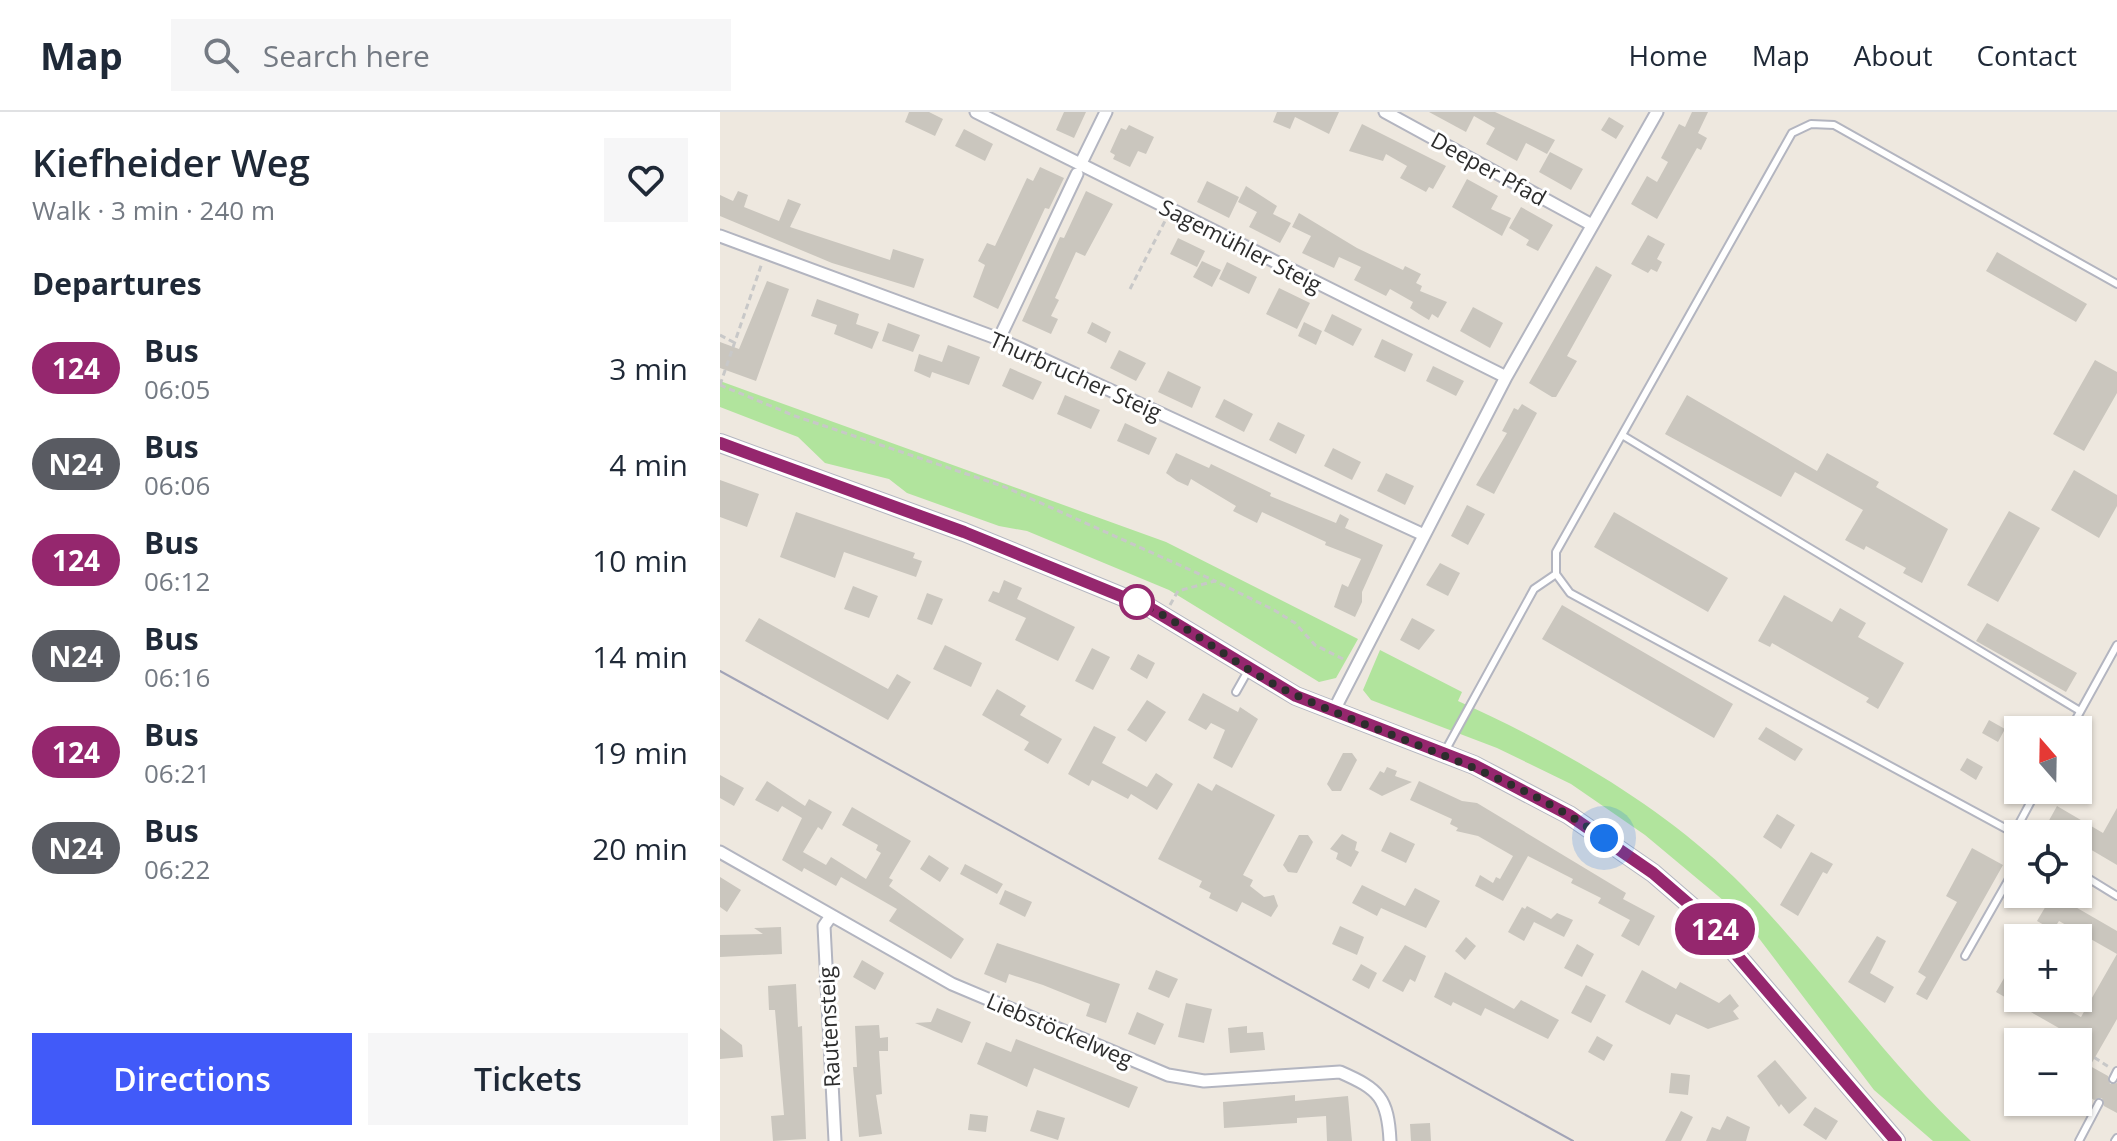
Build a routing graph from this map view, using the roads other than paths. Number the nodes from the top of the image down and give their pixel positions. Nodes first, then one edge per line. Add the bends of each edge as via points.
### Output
1 (976, 112) edge
2 (1106, 112) edge
3 (1385, 112) edge
4 (1657, 112) edge
5 (1079, 169) junction
6 (1592, 225) junction
7 (720, 236) edge
8 (2117, 284) edge
9 (999, 339) junction
10 (1506, 377) junction
11 (1622, 435) junction
12 (720, 443) edge
13 (1424, 535) junction
14 (1556, 574) junction
15 (2117, 645) edge
16 (1249, 669) junction
17 (1236, 692) dead end
18 (2080, 711) junction
19 (1333, 712) junction
20 (2077, 716) edge
21 (1444, 753) junction
22 (2004, 828) edge
23 (720, 852) edge
24 (2092, 881) edge
25 (2004, 888) edge
26 (2117, 896) edge
27 (831, 916) junction
28 (1965, 956) dead end
29 (2117, 1071) edge
30 (2110, 1078) road end
31 (2099, 1103) dead end
32 (835, 1141) edge
33 (1390, 1141) edge
34 (1896, 1141) edge
35 (2079, 1141) edge

1 - 5 street, Sagemühler Steig
2 - 5 street
3 - 6 street, Deeper Pfad
4 - 6 street
5 - 9 street
5 - 10 street, Sagemühler Steig
6 - 10 street
7 - 9 street, Thurbrucher Steig
8 - 11 lane via 1834,125 1811,124 1792,133
9 - 13 street, Thurbrucher Steig
10 - 13 street
11 - 14 lane via 1556,552
11 - 18 lane
12 - 16 main road via 1041,561 1163,615
13 - 19 street
14 - 21 lane via 1534,589
14 - 22 lane via 1570,593
15 - 18 lane
16 - 17 lane
16 - 19 main road
18 - 20 lane
19 - 21 main road
21 - 34 main road via 1569,815 1686,900
23 - 27 street, Liebstöckelweg
24 - 26 lane
25 - 28 lane
27 - 32 street, Rautensteig via 824,926
27 - 33 street, Liebstöckelweg via 952,984 1168,1075 1204,1081 1340,1072 1377,1092 1387,1108
29 - 30 lane
31 - 35 lane

